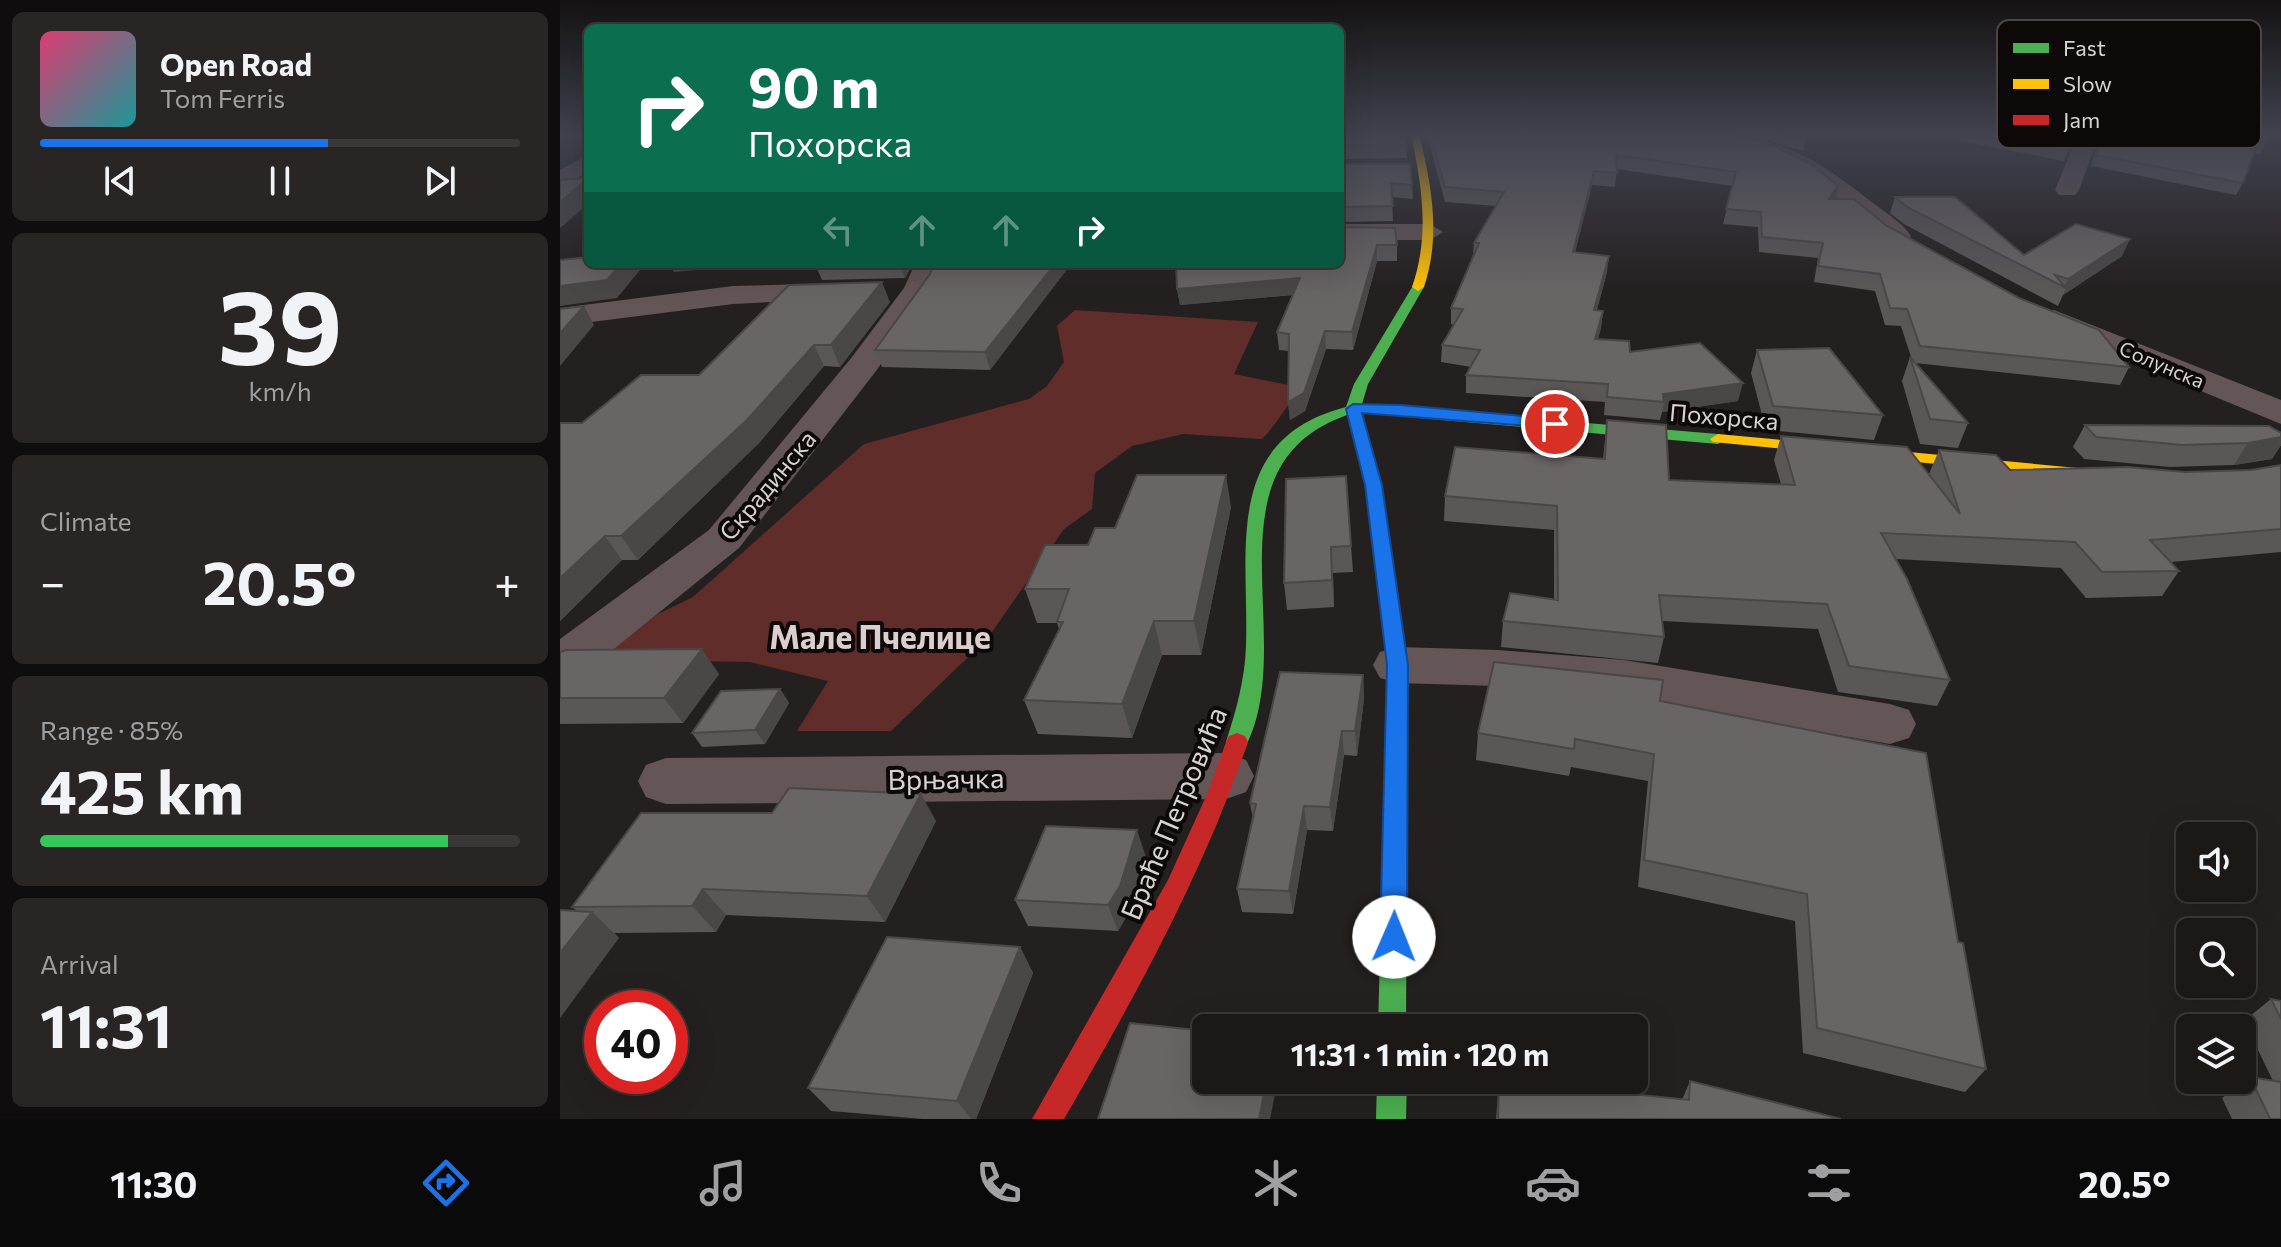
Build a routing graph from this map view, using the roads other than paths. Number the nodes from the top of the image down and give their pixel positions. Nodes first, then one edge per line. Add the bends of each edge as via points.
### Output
1 (1427, 186) edge
2 (1836, 186) edge
3 (2068, 186) edge
4 (2067, 190) dead end
5 (1344, 232) edge
6 (1430, 232) junction
7 (1919, 248) edge
8 (902, 283) edge
9 (2024, 306) edge
10 (560, 317) edge
11 (1353, 409) junction
12 (2281, 413) edge
13 (2123, 478) edge
14 (560, 665) edge
15 (1398, 665) junction
16 (1890, 724) dead end
17 (1226, 776) junction
18 (666, 781) dead end
19 (1392, 1014) edge
20 (1392, 1094) edge
21 (1047, 1119) edge
22 (1391, 1119) edge

1 - 6 street
2 - 7 street via 1877,222
3 - 4 street
5 - 6 street
6 - 11 street via 1414,296 1361,384
8 - 10 street via 733,295
8 - 14 street, Скрадинска via 855,377 724,539
9 - 12 street, Солунска
11 - 13 street, Похорска via 1401,409
11 - 15 street via 1373,485
11 - 17 street, Браће Петровића via 1300,434 1271,460 1264,474 1255,505 1258,644 1252,688
15 - 16 street via 1624,679
15 - 19 street
17 - 18 street, Врњачка
17 - 21 street, Браће Петровића via 1170,901
20 - 22 street

